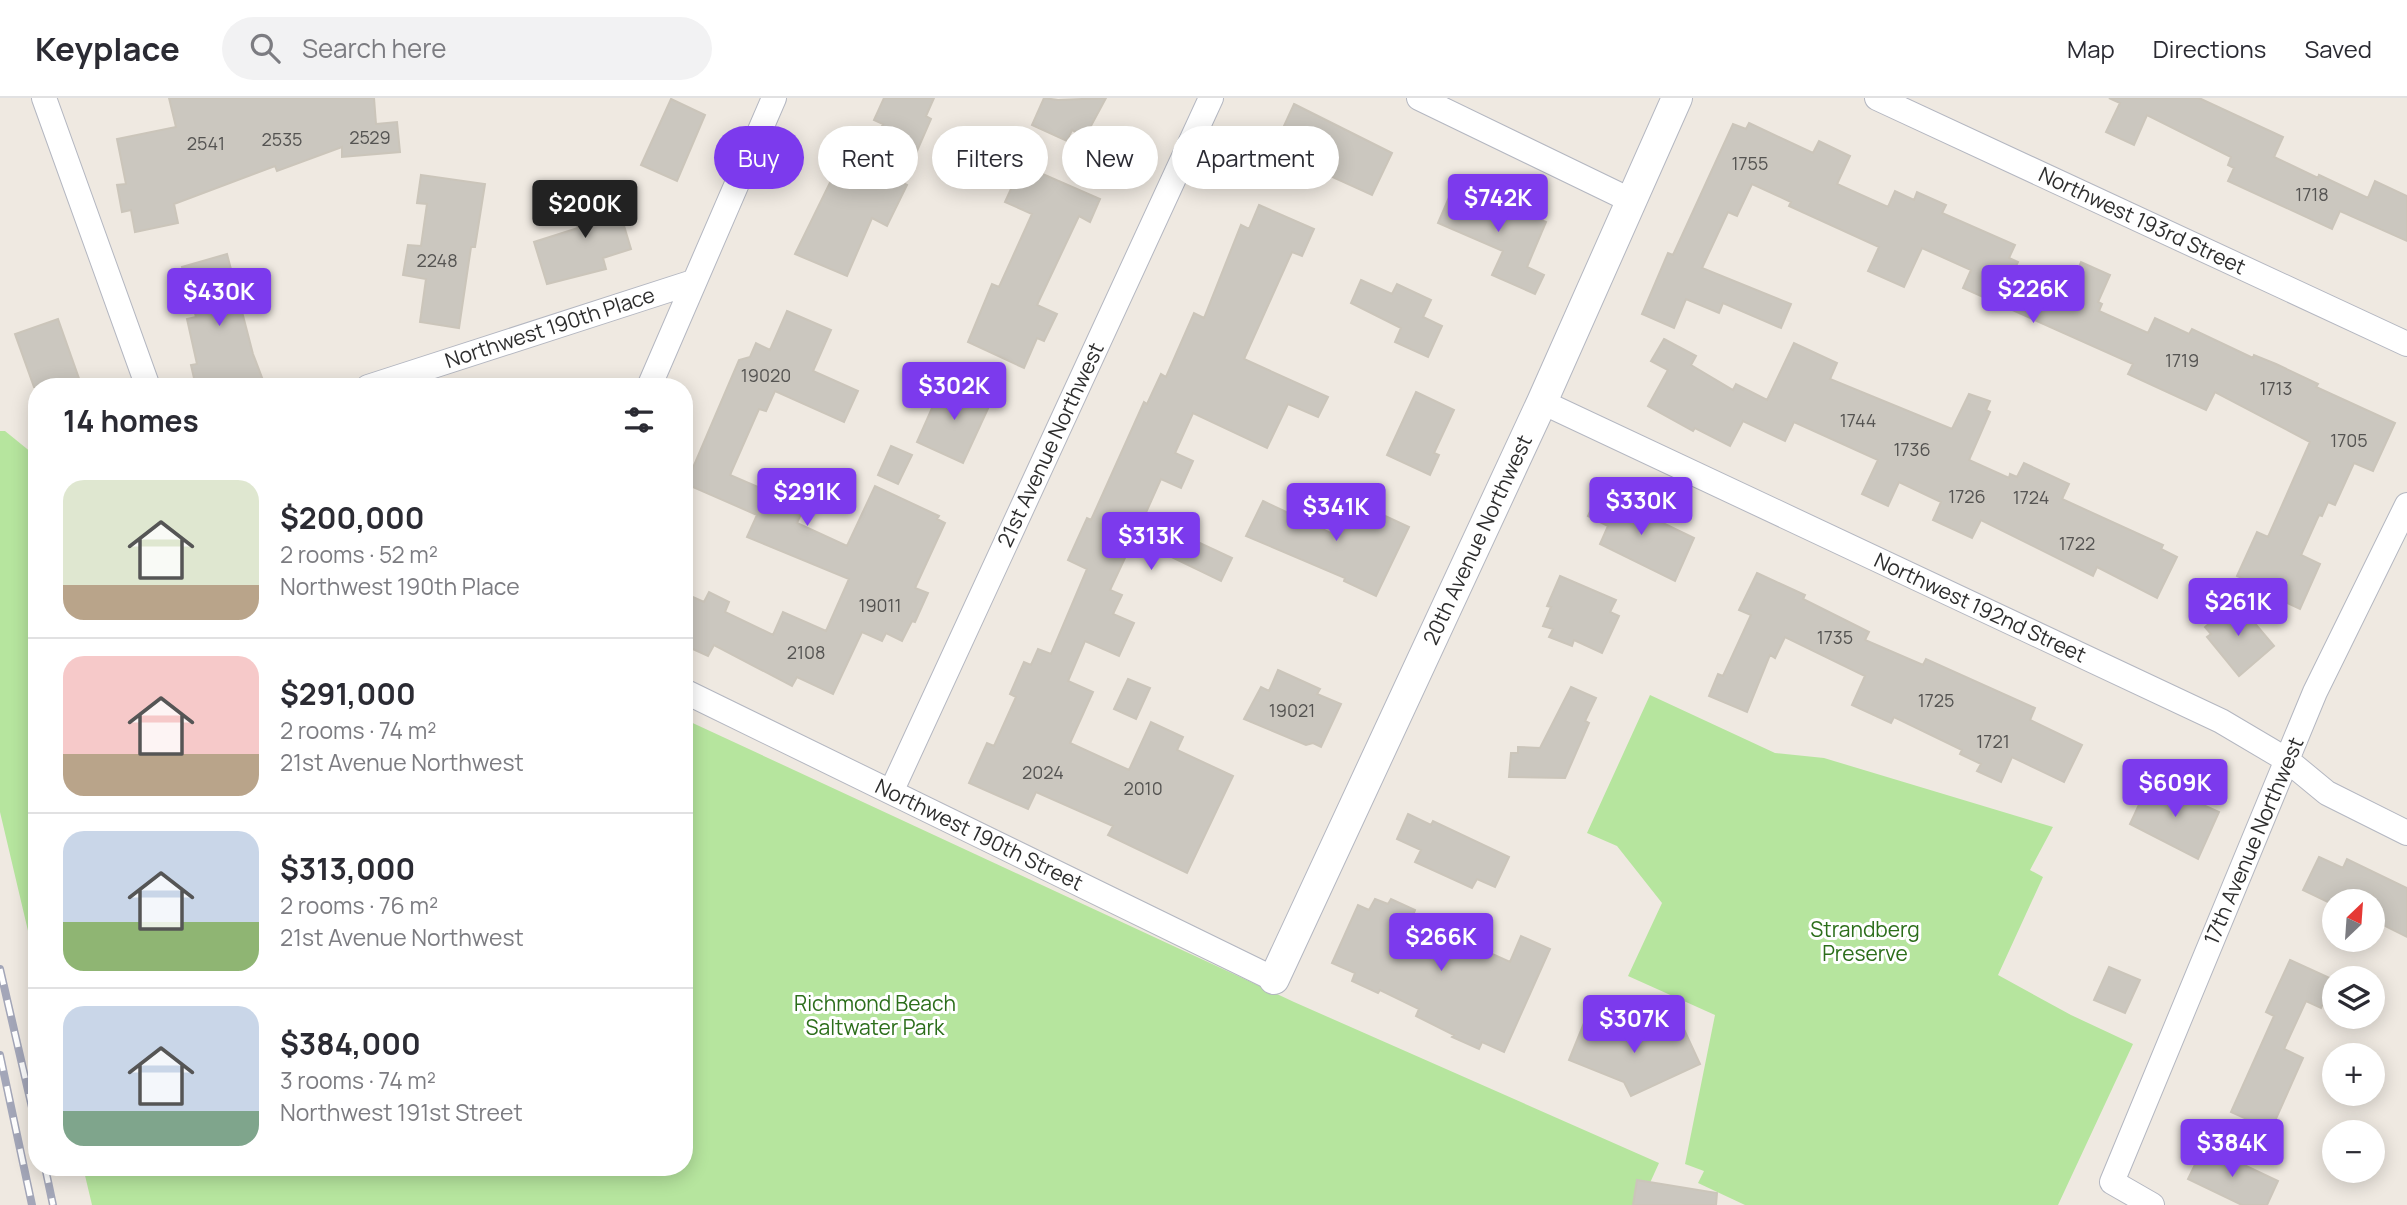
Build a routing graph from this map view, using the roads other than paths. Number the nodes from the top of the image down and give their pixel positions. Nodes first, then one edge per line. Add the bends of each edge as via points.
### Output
1 (44, 98) edge
2 (774, 98) edge
3 (1211, 98) edge
4 (1419, 98) edge
5 (1677, 98) edge
6 (1877, 98) edge
7 (1632, 201) junction
8 (692, 282) junction
9 (2407, 344) edge
10 (145, 378) edge
11 (396, 378) edge
12 (653, 378) edge
13 (1542, 402) junction
14 (2407, 505) edge
15 (693, 695) edge
16 (2287, 760) junction
17 (891, 792) junction
18 (2407, 832) edge
19 (1275, 979) joint
20 (2152, 1205) edge

1 - 10 street
2 - 8 street
3 - 17 street, 21st Avenue Northwest
4 - 7 street
5 - 7 street, 20th Avenue Northwest
6 - 9 street, Northwest 193rd Street
7 - 13 street, 20th Avenue Northwest
8 - 11 street, Northwest 190th Place
8 - 12 street
13 - 16 street, Northwest 192nd Street via 2221,721
13 - 19 street, 20th Avenue Northwest
14 - 16 street, 17th Avenue Northwest via 2315,692
15 - 17 street, Northwest 190th Street
16 - 18 street, Northwest 192nd Street via 2327,793
16 - 20 street, 17th Avenue Northwest via 2112,1182
17 - 19 street, Northwest 190th Street

